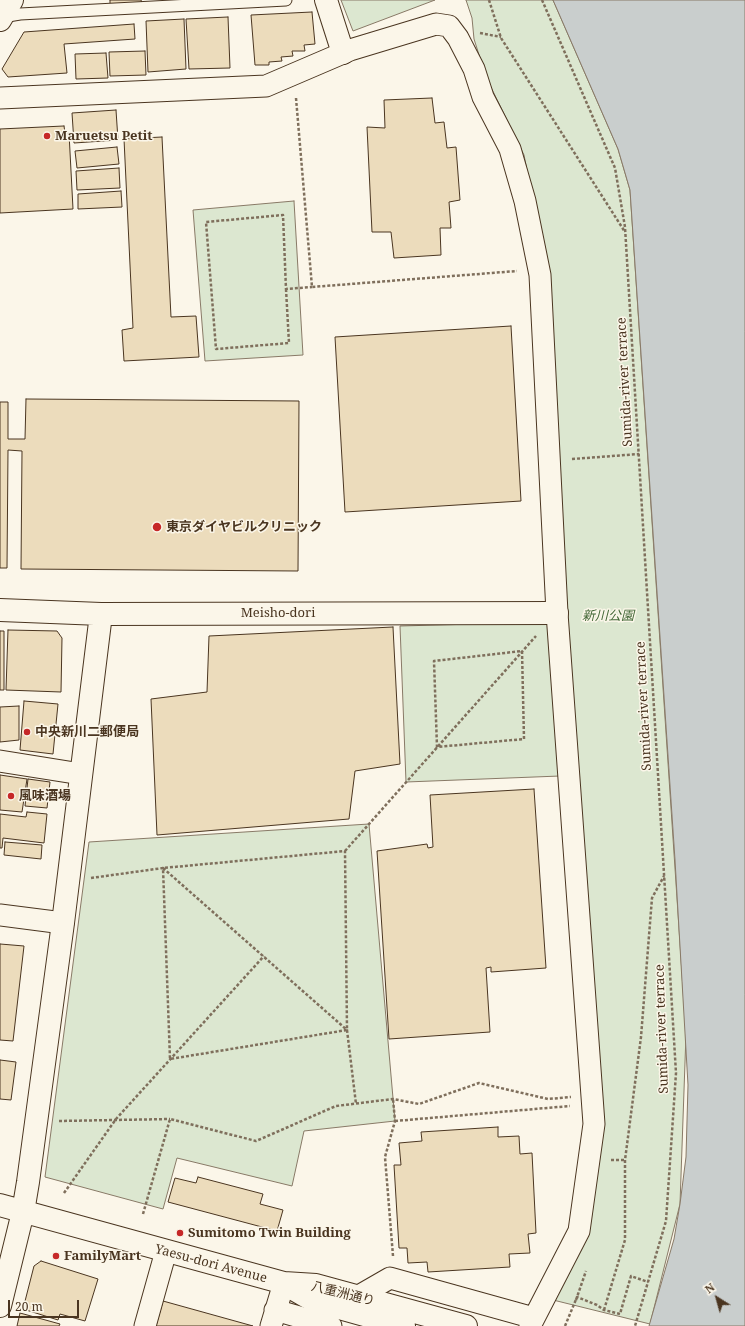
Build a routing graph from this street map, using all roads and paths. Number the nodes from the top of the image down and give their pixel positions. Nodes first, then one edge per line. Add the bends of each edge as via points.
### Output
1 (286, 0) edge
2 (326, 0) edge
3 (489, 0) edge
4 (542, 0) edge
5 (5, 12) edge
6 (343, 53) junction
7 (294, 74) junction
8 (0, 98) edge
9 (626, 233) junction
10 (539, 269) junction
11 (312, 287) junction
12 (286, 289) junction
13 (639, 454) junction
14 (549, 461) junction
15 (0, 610) edge
16 (557, 613) junction
17 (101, 614) junction
18 (522, 652) junction
19 (437, 747) junction
20 (0, 761) edge
21 (80, 774) junction
22 (345, 851) junction
23 (163, 868) junction
24 (664, 876) junction
25 (68, 881) junction
26 (0, 915) edge
27 (63, 923) junction
28 (264, 956) junction
29 (347, 1030) junction
30 (170, 1059) junction
31 (393, 1100) junction
32 (592, 1100) junction
33 (356, 1104) junction
34 (116, 1119) junction
35 (170, 1119) junction
36 (52, 1121) dead end
37 (395, 1121) junction
38 (64, 1193) dead end
39 (0, 1205) edge
40 (24, 1212) junction
41 (143, 1214) dead end
42 (166, 1251) junction
43 (390, 1278) junction
44 (648, 1282) junction
45 (284, 1283) junction
46 (357, 1297) junction
47 (0, 1306) edge
48 (604, 1310) junction
49 (273, 1318) edge
50 (407, 1318) edge
51 (532, 1322) edge
52 (145, 1326) edge
53 (331, 1326) edge
54 (466, 1326) edge
55 (565, 1326) edge
56 (635, 1326) edge

1 - 5 lane via 20,14
2 - 6 street
3 - 9 path via 501,38
4 - 9 path, Sumida-river terrace via 616,168
6 - 7 street
6 - 10 street via 436,24 449,26 474,69 483,97 510,149 525,201
7 - 8 street via 266,86
7 - 11 path
9 - 13 path, Sumida-river terrace
10 - 11 path
10 - 14 street
11 - 12 path
12 - 12 path via 283,215 206,222 216,349 288,343
13 - 14 path
13 - 24 path, Sumida-river terrace
14 - 16 street
15 - 17 street, Meisho-dori
16 - 17 street, Meisho-dori
16 - 18 path
16 - 32 street
17 - 21 street
18 - 19 path
18 - 19 path via 524,739
18 - 19 path via 434,661
19 - 22 path
20 - 21 street
21 - 25 street
22 - 23 path
22 - 29 path
23 - 25 path
23 - 28 path
23 - 30 path
24 - 44 path, Sumida-river terrace via 676,1073 666,1221
24 - 48 path via 652,898 641,1037 625,1160 625,1240
25 - 27 street
26 - 27 street
27 - 40 street
28 - 29 path
28 - 30 path
29 - 30 path
29 - 33 path
30 - 34 path
31 - 32 path via 419,1104 479,1083 548,1098
31 - 33 path
31 - 37 path
32 - 37 path
32 - 51 street via 594,1124 579,1231
33 - 35 path via 336,1106 256,1141
34 - 35 path
34 - 36 path
34 - 38 path
35 - 41 path
37 - 43 path via 385,1157 393,1256
39 - 40 street, Yaesu-dori Avenue
40 - 42 street, Yaesu-dori Avenue
40 - 47 street
42 - 45 street, Yaesu-dori Avenue
42 - 52 street
43 - 46 street
43 - 51 street
44 - 48 path via 631,1276 620,1314
44 - 56 path, Sumida-river terrace
45 - 46 street, 八重洲通り via 316,1286
45 - 49 street
45 - 50 street, 八重洲通り via 314,1301
46 - 50 street, 八重洲通り
48 - 55 path via 597,1304 577,1297
49 - 53 street
50 - 54 street

